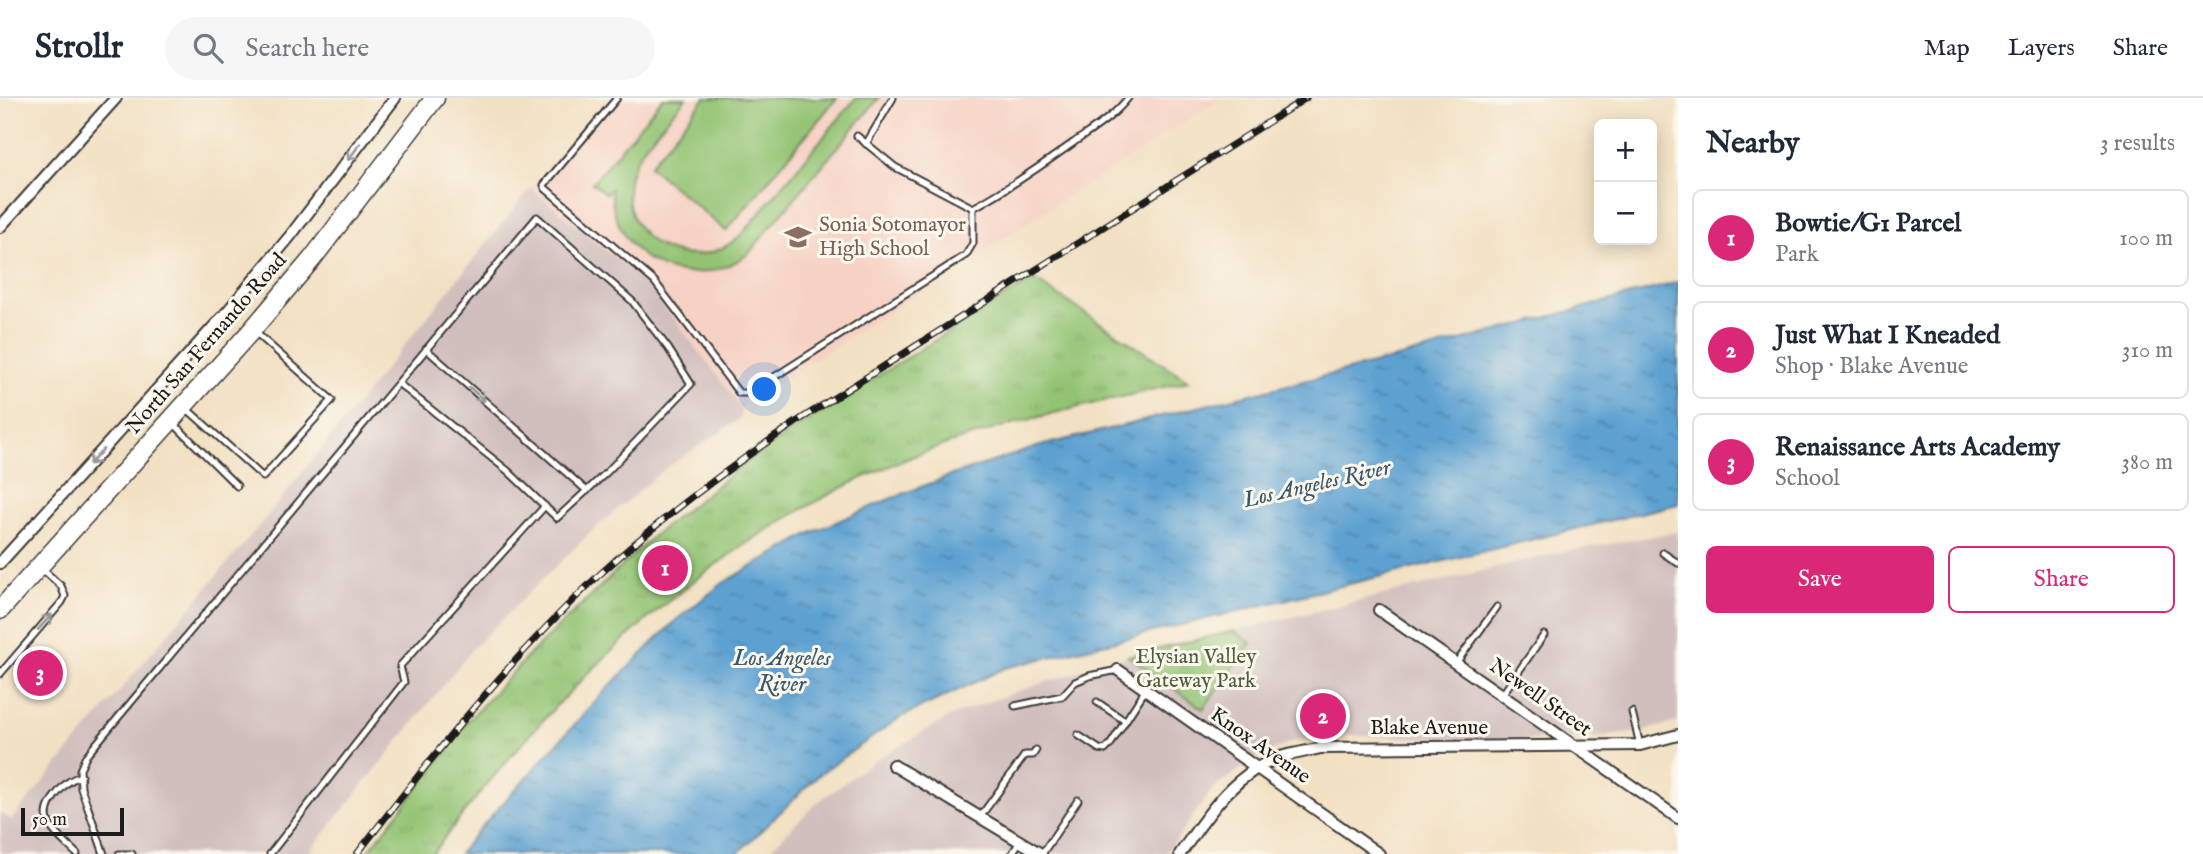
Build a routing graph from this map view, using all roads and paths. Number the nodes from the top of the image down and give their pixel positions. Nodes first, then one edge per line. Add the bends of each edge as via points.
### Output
1 (116, 98) edge
2 (395, 98) edge
3 (435, 98) edge
4 (617, 98) edge
5 (893, 98) edge
6 (1128, 98) edge
7 (857, 136) dead end
8 (866, 144) junction
9 (973, 208) junction
10 (0, 227) edge
11 (252, 330) junction
12 (426, 349) junction
13 (398, 383) junction
14 (184, 406) junction
15 (171, 421) junction
16 (237, 486) dead end
17 (587, 491) junction
18 (545, 506) junction
19 (1663, 552) dead end
20 (0, 563) edge
21 (1678, 563) edge
22 (39, 566) junction
23 (1497, 607) dead end
24 (0, 610) edge
25 (1379, 610) dead end
26 (1544, 635) dead end
27 (1456, 663) junction
28 (1118, 670) joint
29 (0, 674) edge
30 (1146, 689) junction
31 (1502, 695) junction
32 (1097, 702) dead end
33 (1015, 706) dead end
34 (1632, 712) dead end
35 (1125, 721) junction
36 (1077, 735) dead end
37 (1678, 735) edge
38 (1640, 745) junction
39 (1576, 747) junction
40 (1036, 750) dead end
41 (893, 765) dead end
42 (1258, 769) junction
43 (80, 776) junction
44 (1078, 800) dead end
45 (980, 817) junction
46 (1678, 818) edge
47 (1020, 841) junction
48 (77, 854) edge
49 (104, 854) edge
50 (119, 854) edge
51 (132, 854) edge
52 (270, 854) edge
53 (1012, 854) edge
54 (1042, 854) edge
55 (1180, 854) edge
56 (1379, 854) edge

1 - 10 street
2 -> 20 street, North San Fernando Road via 228,311
3 - 11 main road, North San Fernando Road
4 - 9 lane via 545,188 654,281 739,393 749,393 966,255 974,243
5 - 8 lane
6 - 9 lane via 1119,110 1051,159
7 - 8 lane
8 - 9 lane via 895,167
11 - 14 main road, North San Fernando Road
11 - 14 lane via 332,400 263,477
12 - 13 lane
12 -> 17 lane
12 - 17 lane via 537,217 632,301 691,384
13 - 18 lane
13 - 43 lane via 86,756
14 - 15 main road, North San Fernando Road
15 - 16 lane
15 - 22 main road, North San Fernando Road
17 - 18 lane via 557,518
18 - 52 lane via 400,666 404,682
19 - 21 lane
22 - 24 main road, North San Fernando Road
29 -> 22 lane via 65,596 61,586
23 - 27 lane
25 - 27 street, Newell Street
26 - 31 lane
27 - 31 street, Newell Street
28 - 30 street, Knox Avenue
28 - 33 lane via 1075,681 1062,696
30 - 35 lane
30 - 42 street, Knox Avenue
31 - 39 street, Newell Street
32 - 35 lane
34 - 38 lane
35 - 36 lane via 1105,750
37 - 38 street, Blake Avenue
38 - 39 street, Blake Avenue
39 - 42 street, Blake Avenue via 1321,748 1282,757
39 - 46 street, Newell Street
40 - 45 lane via 1025,755
41 - 45 street
42 - 55 street, Blake Avenue via 1215,804
42 - 56 street, Knox Avenue
43 - 48 lane via 66,783 46,811 50,826
43 - 49 lane
44 - 54 lane
45 - 47 street
47 - 53 lane
47 - 54 street
50 - 51 lane

